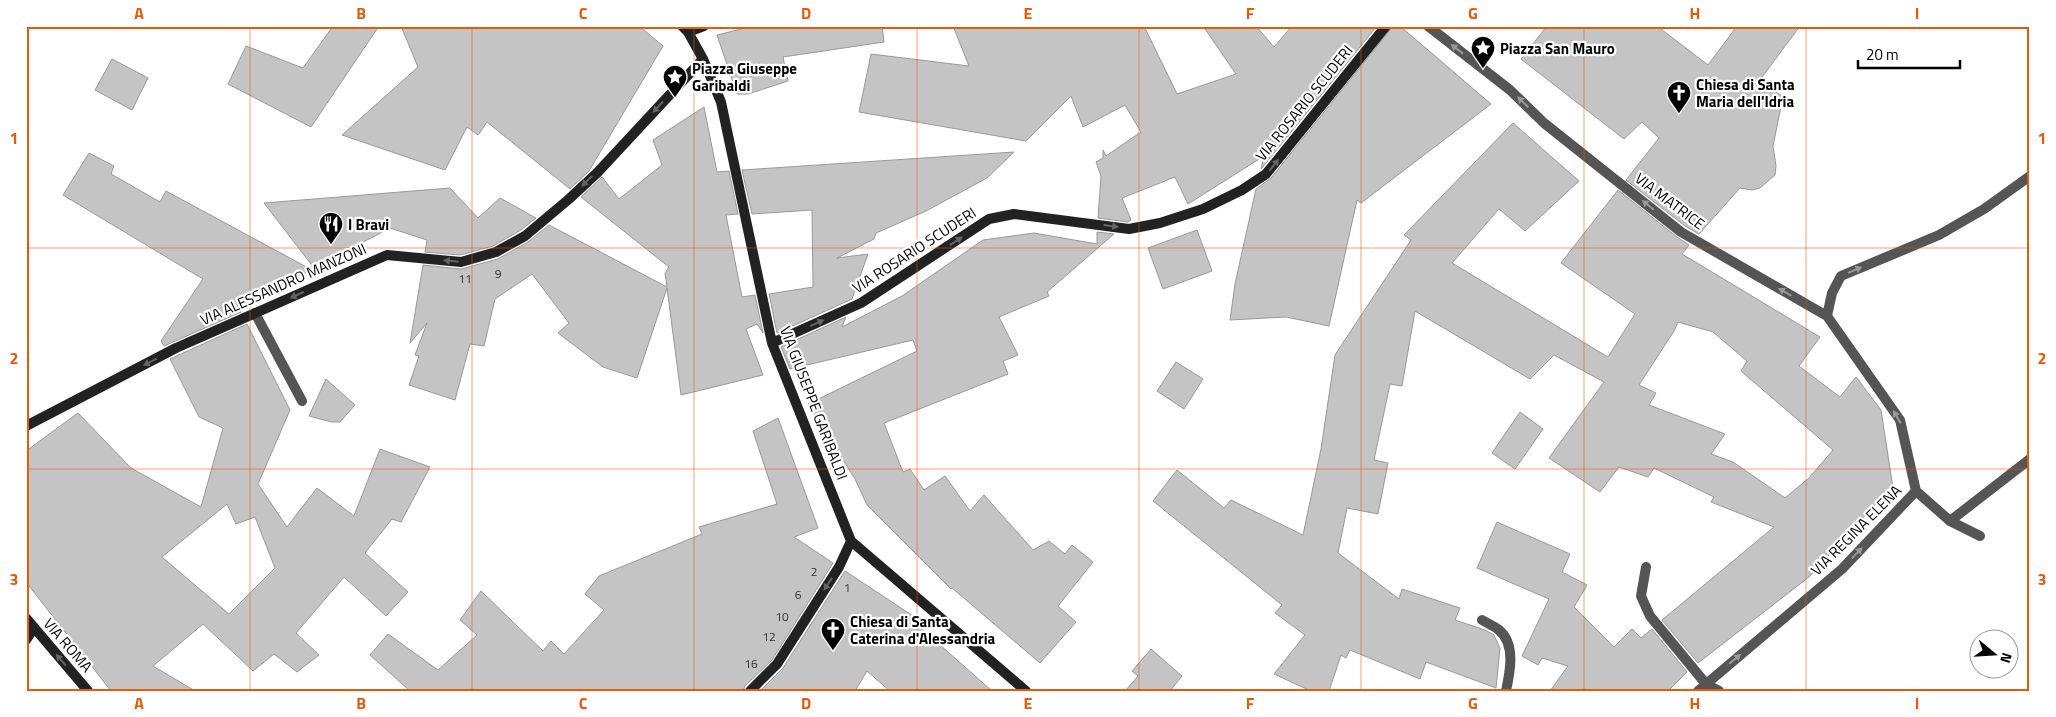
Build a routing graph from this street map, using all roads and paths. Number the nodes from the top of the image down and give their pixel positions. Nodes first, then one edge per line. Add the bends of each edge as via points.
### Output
1 (704, 26) edge
2 (1386, 26) edge
3 (1428, 26) edge
4 (685, 29) edge
5 (703, 59) junction
6 (2030, 176) edge
7 (255, 313) junction
8 (1827, 316) junction
9 (772, 343) junction
10 (302, 401) dead end
11 (26, 426) edge
12 (2030, 459) edge
13 (1916, 491) junction
14 (1950, 521) junction
15 (1980, 536) dead end
16 (852, 541) junction
17 (1646, 567) dead end
18 (26, 618) edge
19 (1482, 620) dead end
20 (34, 628) junction
21 (26, 640) edge
22 (1702, 687) edge
23 (88, 691) edge
24 (750, 691) edge
25 (1026, 691) edge
26 (1506, 691) edge
27 (1719, 691) edge

1 - 4 main road
9 -> 2 main road, VIA ROSARIO SCUDERI via 861,303 989,219 1014,214 1129,229 1203,210 1242,190 1266,174
8 -> 3 street, VIA MATRICE via 1681,232
4 - 5 main road, VIA GIUSEPPE GARIBALDI
5 -> 7 main road, VIA ALESSANDRO MANZONI via 569,199 525,236 496,252 461,262 387,255
5 - 9 main road, VIA GIUSEPPE GARIBALDI via 721,102
8 -> 6 street via 1832,293 1841,276 1939,235
7 - 10 street
7 -> 11 main road, VIA ALESSANDRO MANZONI via 176,348
13 -> 8 street, VIA REGINA ELENA via 1900,420
9 - 16 main road, VIA GIUSEPPE GARIBALDI
12 - 14 street
13 - 14 street
22 -> 13 street, VIA REGINA ELENA via 1842,569
14 - 15 street
16 -> 24 main road via 777,664
16 - 25 main road, VIA GIUSEPPE GARIBALDI
17 - 22 street via 1641,596 1650,616
18 - 20 main road, VIA ROMA
19 - 26 street via 1500,631 1509,645 1510,672
20 - 21 main road
23 -> 20 main road, VIA ROMA
22 - 27 street

